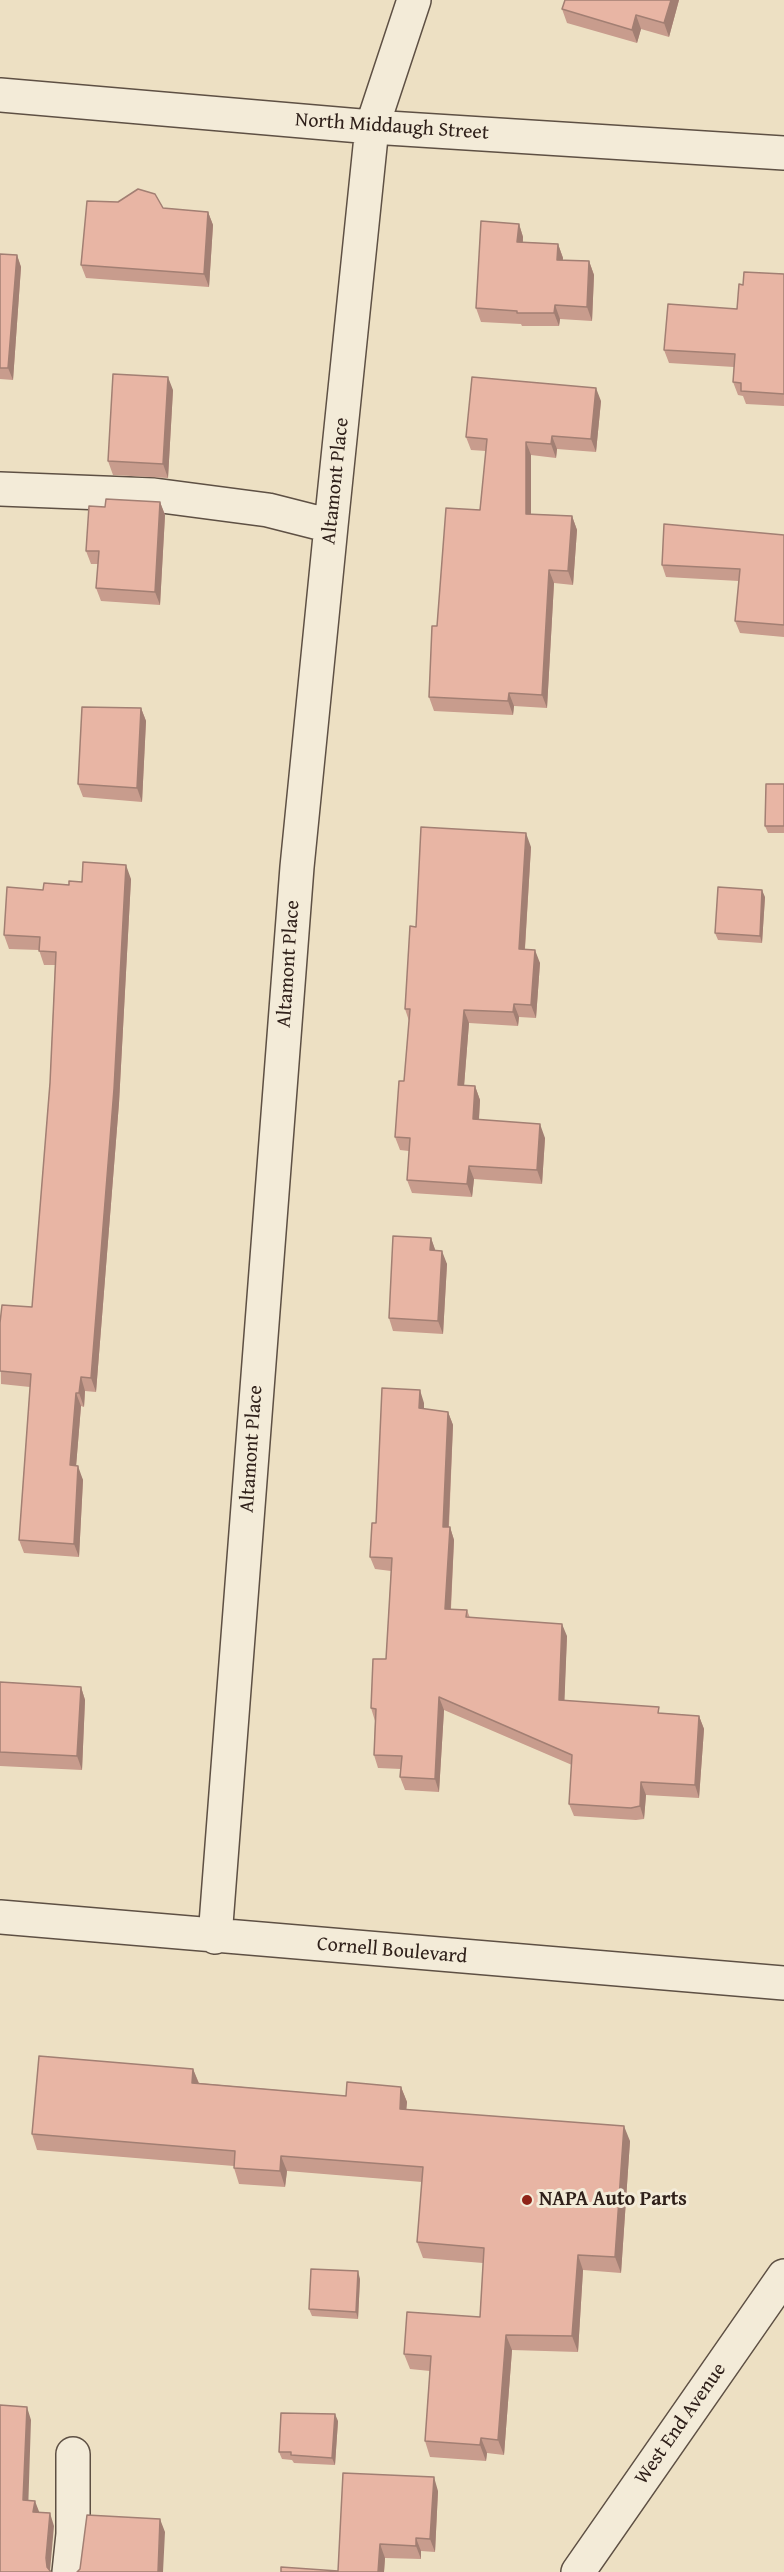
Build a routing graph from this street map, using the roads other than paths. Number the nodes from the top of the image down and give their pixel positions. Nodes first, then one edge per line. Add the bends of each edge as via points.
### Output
1 (414, 0) edge
2 (0, 95) edge
3 (372, 127) junction
4 (784, 153) edge
5 (0, 489) edge
6 (331, 526) junction
7 (0, 1917) edge
8 (215, 1937) junction
9 (784, 1983) edge
10 (784, 2277) edge
11 (73, 2454) dead end
12 (69, 2572) edge
13 (578, 2572) edge

1 - 3 street, Altamont Place
2 - 3 street, North Middaugh Street
3 - 4 street, North Middaugh Street
3 - 6 street, Altamont Place
5 - 6 street via 154,495 268,510
6 - 8 street, Altamont Place via 297,867
7 - 8 street, Cornell Boulevard
8 - 9 street, Cornell Boulevard
10 - 13 street, West End Avenue
11 - 12 street via 74,2534

